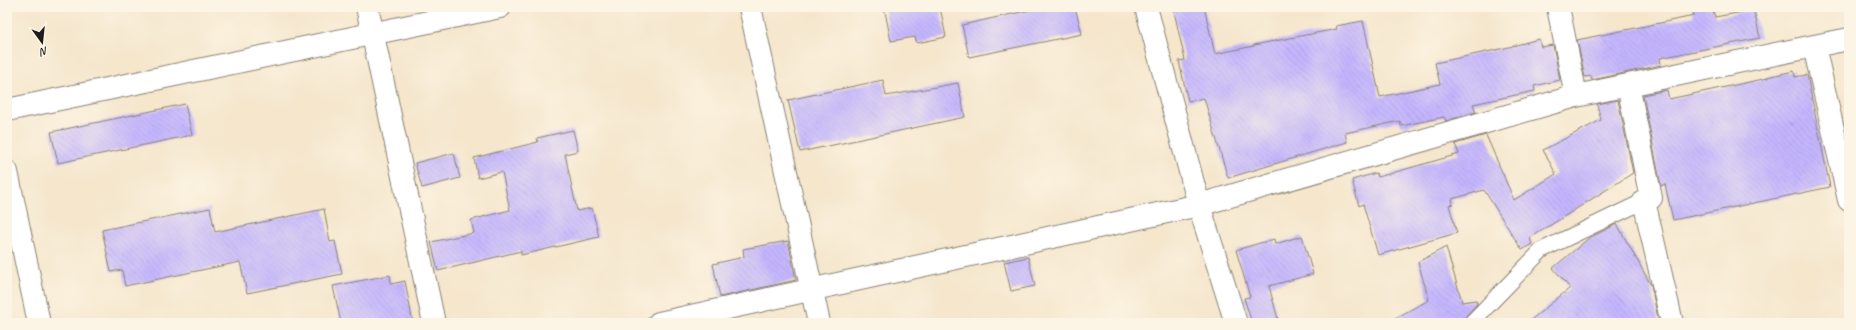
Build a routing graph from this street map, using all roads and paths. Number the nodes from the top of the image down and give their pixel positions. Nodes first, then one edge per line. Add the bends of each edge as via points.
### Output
1 (367, 7) edge
2 (500, 7) edge
3 (750, 7) edge
4 (1146, 7) edge
5 (1558, 7) edge
6 (372, 34) junction
7 (1849, 39) edge
8 (1814, 46) junction
9 (1628, 85) junction
10 (1576, 96) junction
11 (7, 110) edge
12 (7, 172) edge
13 (1849, 200) edge
14 (1644, 201) junction
15 (1199, 205) junction
16 (812, 289) junction
17 (39, 323) edge
18 (434, 323) edge
19 (659, 323) edge
20 (819, 323) edge
21 (1236, 323) edge
22 (1471, 323) edge
23 (1672, 323) edge

1 - 6 street
2 - 6 street
3 - 16 street
4 - 15 street
5 - 10 street
6 - 11 street
6 - 18 street
7 - 8 street
8 - 9 street
8 - 13 street
9 - 10 street
9 - 14 street via 1651,198
10 - 15 street
12 - 17 street
14 - 22 lane via 1542,250
14 - 23 street
15 - 16 street
15 - 21 street
16 - 19 street
16 - 20 street

